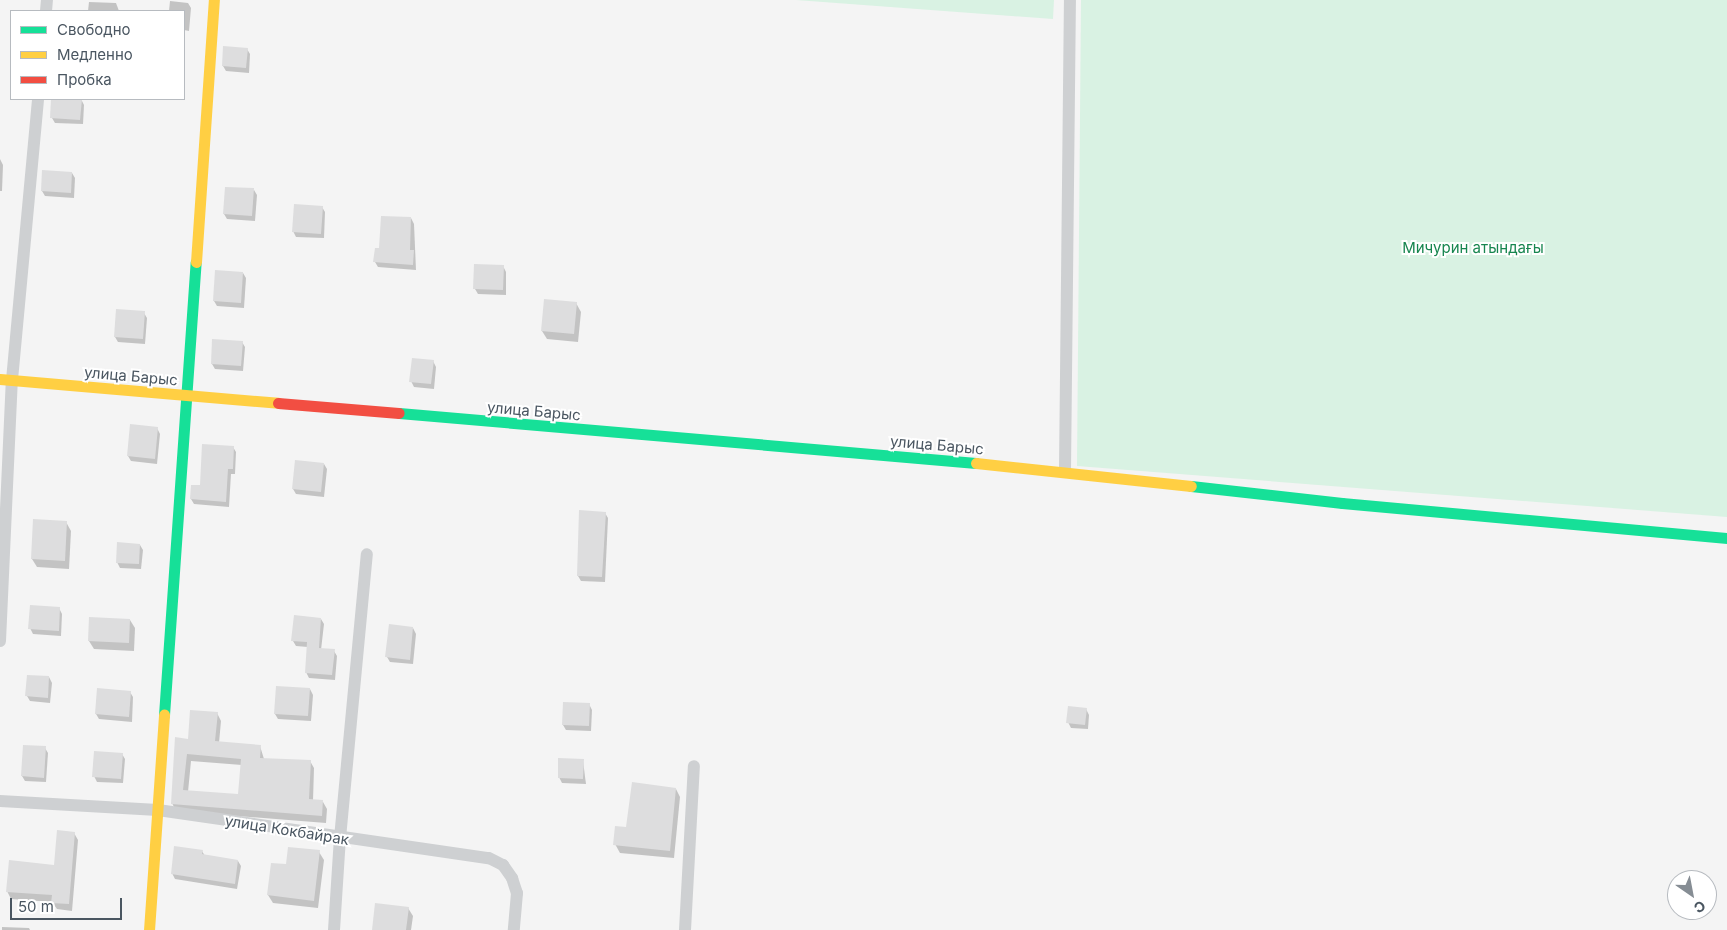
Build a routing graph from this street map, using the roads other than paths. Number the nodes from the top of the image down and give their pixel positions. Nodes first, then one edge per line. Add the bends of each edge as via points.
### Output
1 (214, 0) edge
2 (1070, 0) edge
3 (38, 100) edge
4 (6, 380) edge
5 (187, 397) junction
6 (1066, 471) junction
7 (1727, 538) edge
8 (367, 554) dead end
9 (0, 641) edge
10 (694, 766) dead end
11 (0, 801) edge
12 (158, 810) junction
13 (340, 838) junction
14 (149, 930) edge
15 (334, 930) edge
16 (514, 930) edge
17 (685, 930) edge

1 - 5 street
2 - 6 street
3 - 4 street
4 - 5 street, улица Барыс
4 - 9 street
5 - 6 street, улица Барыс
5 - 12 street
6 - 7 street, улица Барыс via 1352,504
8 - 13 street
10 - 17 street
11 - 12 street, улица Кокбайрак
12 - 13 street, улица Кокбайрак
12 - 14 street
13 - 15 street
13 - 16 street, улица Кокбайрак via 489,858 503,866 512,878 517,893

